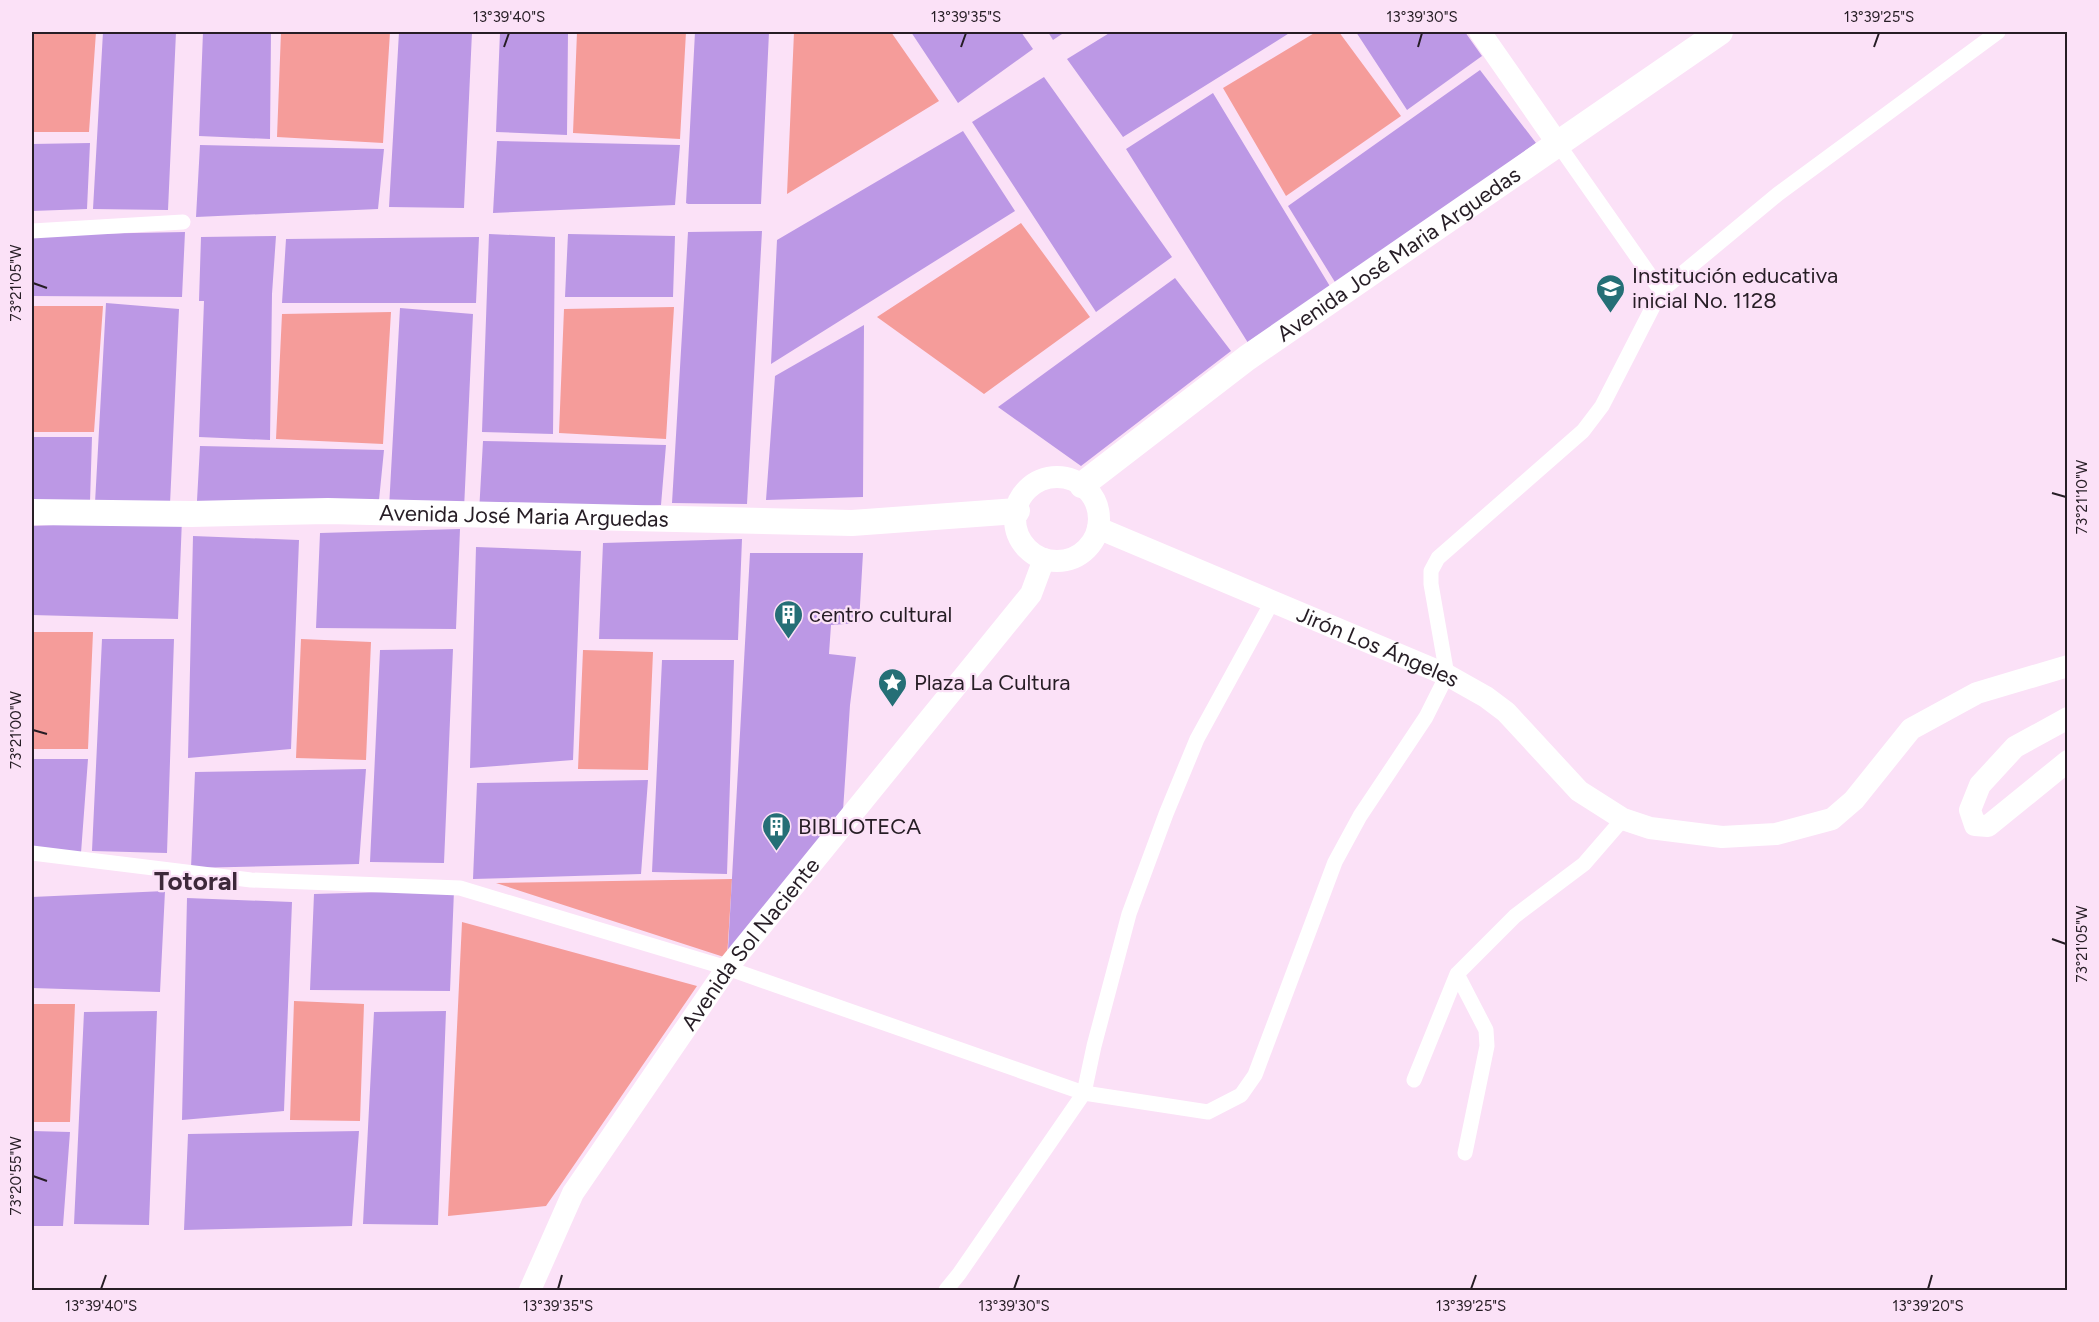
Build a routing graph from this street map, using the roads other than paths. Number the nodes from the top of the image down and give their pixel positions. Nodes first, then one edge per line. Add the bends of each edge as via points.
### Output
1 (1480, 32) edge
2 (1720, 32) edge
3 (1998, 32) edge
4 (1558, 144) junction
5 (183, 222) dead end
6 (32, 231) edge
7 (1661, 291) junction
8 (1082, 485) junction
9 (1017, 511) junction
10 (32, 512) edge
11 (1098, 528) junction
12 (1044, 559) junction
13 (1272, 602) junction
14 (2067, 666) edge
15 (1447, 675) junction
16 (2067, 718) edge
17 (2067, 761) edge
18 (1623, 819) junction
19 (32, 853) edge
20 (727, 968) junction
21 (1456, 974) junction
22 (1414, 1080) dead end
23 (1084, 1093) junction
24 (1465, 1153) dead end
25 (530, 1290) edge
26 (946, 1290) edge

1 - 4 street
2 - 4 main road, Avenida José Maria Arguedas
3 - 7 street via 1779,194
4 - 7 street
4 - 8 main road, Avenida José Maria Arguedas via 1247,358
5 - 6 street
7 - 15 street via 1602,406 1583,431 1438,558 1431,571 1431,584
8 - 9 street via 1055,477 1042,480 1030,487
8 - 11 street via 1096,504
9 - 10 main road, Avenida José Maria Arguedas via 852,523 350,511
9 - 12 street via 1016,523 1024,545
11 - 12 street via 1093,542 1072,559
11 - 13 street, Jirón Los Ángeles
12 - 20 street, Avenida Sol Naciente via 1031,594
13 - 15 street, Jirón Los Ángeles
13 - 23 street via 1197,739 1166,814 1129,914
14 - 18 street, Jirón Los Ángeles via 1977,693 1911,729 1854,800 1832,819 1776,834 1722,837 1650,828
15 - 18 street, Jirón Los Ángeles via 1506,712 1579,791
15 - 23 street via 1426,717 1360,816 1335,862 1255,1074 1241,1095 1208,1112
16 - 17 street via 2015,747 1980,785 1970,810 1975,825 1988,826
18 - 21 street via 1584,864 1515,916
19 - 20 street via 251,880 460,888
20 - 23 street
20 - 25 street, Avenida Sol Naciente via 573,1193
21 - 22 street
21 - 24 street via 1486,1030
23 - 26 street

